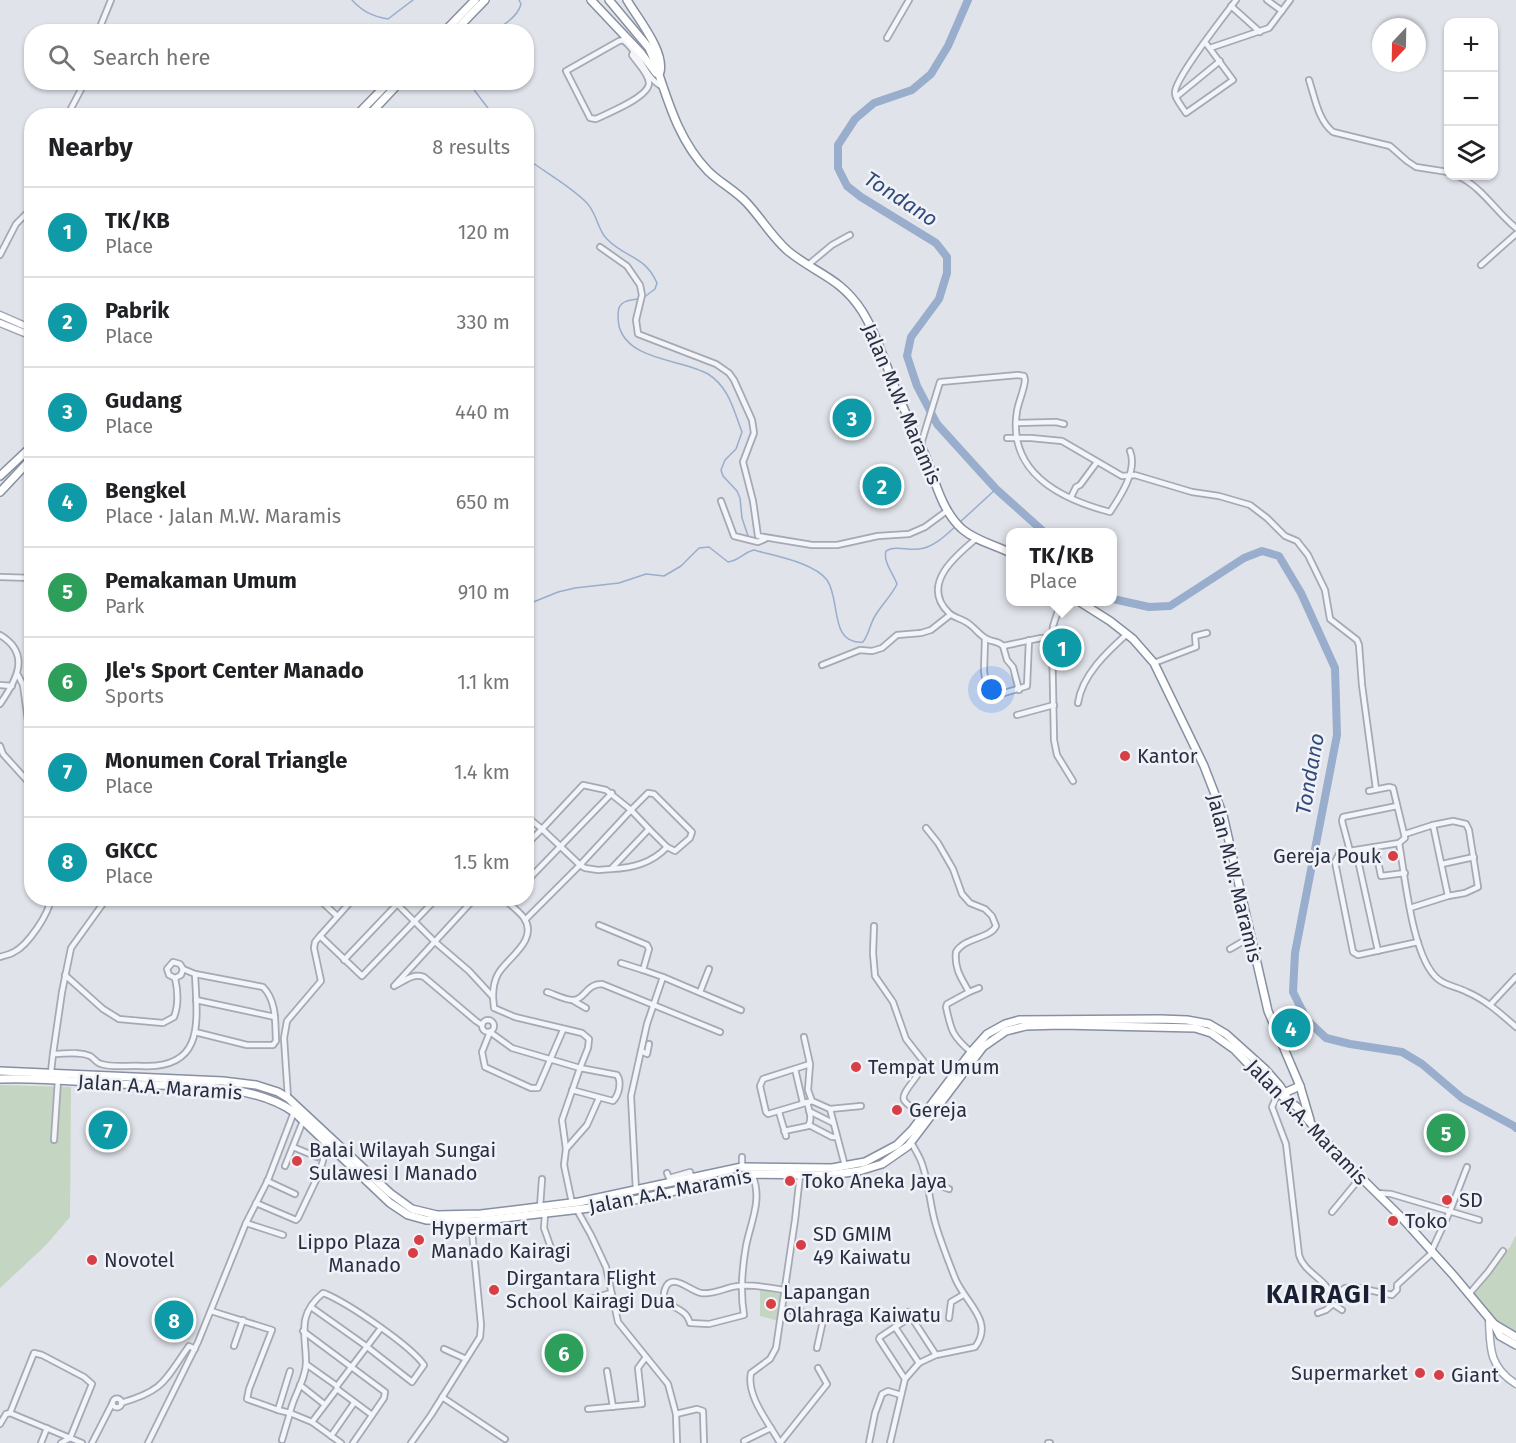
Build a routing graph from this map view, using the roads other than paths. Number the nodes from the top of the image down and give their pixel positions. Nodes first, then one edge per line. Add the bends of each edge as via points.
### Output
1 (111, 0) edge
2 (485, 0) edge
3 (591, 0) edge
4 (609, 0) edge
5 (627, 0) edge
6 (909, 0) edge
7 (1236, 0) edge
8 (1267, 0) edge
9 (1290, 0) edge
10 (473, 6) edge
11 (1231, 6) junction
12 (1282, 11) junction
13 (101, 24) edge
14 (453, 24) edge
15 (460, 24) edge
16 (1260, 32) junction
17 (887, 38) dead end
18 (1205, 42) junction
19 (1210, 48) junction
20 (633, 51) junction
21 (1220, 61) junction
22 (661, 80) junction
23 (1309, 80) dead end
24 (81, 90) edge
25 (381, 90) edge
26 (392, 90) edge
27 (1176, 97) junction
28 (71, 108) edge
29 (364, 108) edge
30 (376, 108) edge
31 (1444, 171) edge
32 (1465, 180) edge
33 (24, 217) edge
34 (1516, 228) edge
35 (1516, 234) edge
36 (850, 235) dead end
37 (600, 247) dead end
38 (0, 255) edge
39 (808, 265) junction
40 (1481, 265) dead end
41 (0, 315) edge
42 (0, 323) edge
43 (24, 326) edge
44 (24, 333) edge
45 (1016, 423) junction
46 (1064, 424) dead end
47 (1007, 438) dead end
48 (1017, 438) junction
49 (921, 445) junction
50 (1130, 451) dead end
51 (24, 454) edge
52 (1097, 462) junction
53 (24, 467) edge
54 (0, 476) edge
55 (1129, 477) junction
56 (0, 492) edge
57 (1071, 497) junction
58 (721, 501) dead end
59 (948, 510) junction
60 (768, 538) junction
61 (976, 538) junction
62 (1006, 551) edge
63 (0, 578) edge
64 (24, 578) edge
65 (1060, 606) edge
66 (1086, 606) edge
67 (950, 615) junction
68 (1207, 633) dead end
69 (1127, 634) junction
70 (0, 635) edge
71 (985, 639) junction
72 (1052, 639) junction
73 (1029, 640) junction
74 (1003, 646) junction
75 (1154, 663) junction
76 (822, 665) dead end
77 (18, 675) junction
78 (0, 685) edge
79 (12, 686) junction
80 (1018, 690) junction
81 (24, 692) edge
82 (1078, 703) dead end
83 (0, 704) edge
84 (1054, 705) junction
85 (1017, 715) dead end
86 (0, 746) edge
87 (24, 777) edge
88 (1073, 781) dead end
89 (1376, 789) junction
90 (1368, 791) dead end
91 (612, 793) junction
92 (1397, 806) junction
93 (631, 810) junction
94 (534, 822) edge
95 (1433, 825) junction
96 (926, 828) dead end
97 (542, 829) junction
98 (650, 829) junction
99 (1405, 834) junction
100 (534, 837) edge
101 (1399, 843) junction
102 (561, 847) junction
103 (667, 847) junction
104 (1375, 847) junction
105 (1353, 851) junction
106 (623, 856) junction
107 (1474, 857) junction
108 (1442, 864) junction
109 (580, 865) junction
110 (634, 866) junction
111 (611, 869) junction
112 (1405, 873) junction
113 (534, 874) edge
114 (1448, 896) junction
115 (49, 906) edge
116 (101, 906) edge
117 (326, 906) edge
118 (346, 906) edge
119 (396, 906) edge
120 (398, 906) edge
121 (430, 906) edge
122 (467, 906) edge
123 (512, 906) edge
124 (1410, 908) junction
125 (337, 916) junction
126 (525, 920) junction
127 (415, 922) junction
128 (599, 925) dead end
129 (874, 926) dead end
130 (320, 936) junction
131 (434, 941) junction
132 (1252, 942) junction
133 (1418, 942) junction
134 (1230, 949) dead end
135 (1378, 951) junction
136 (0, 957) edge
137 (344, 960) junction
138 (621, 963) dead end
139 (183, 969) junction
140 (709, 969) dead end
141 (643, 970) junction
142 (195, 974) junction
143 (65, 975) junction
144 (663, 977) junction
145 (1516, 977) edge
146 (175, 978) junction
147 (979, 988) dead end
148 (547, 992) dead end
149 (700, 992) junction
150 (969, 992) junction
151 (493, 997) junction
152 (196, 1000) junction
153 (573, 1000) junction
154 (653, 1005) junction
155 (1490, 1005) junction
156 (494, 1008) junction
157 (586, 1008) dead end
158 (741, 1010) dead end
159 (275, 1017) junction
160 (1150, 1022) junction
161 (493, 1023) junction
162 (482, 1025) junction
163 (1516, 1027) edge
164 (563, 1030) junction
165 (195, 1032) junction
166 (490, 1032) junction
167 (720, 1032) dead end
168 (804, 1037) dead end
169 (649, 1044) dead end
170 (641, 1051) junction
171 (971, 1052) junction
172 (53, 1054) junction
173 (647, 1054) junction
174 (654, 1057) dead end
175 (552, 1059) junction
176 (810, 1064) junction
177 (109, 1065) junction
178 (580, 1068) junction
179 (795, 1069) junction
180 (0, 1071) edge
181 (51, 1072) junction
182 (109, 1076) junction
183 (0, 1079) edge
184 (58, 1080) junction
185 (1300, 1086) junction
186 (572, 1090) junction
187 (1283, 1093) junction
188 (288, 1098) junction
189 (600, 1098) junction
190 (808, 1102) junction
191 (861, 1106) dead end
192 (830, 1109) junction
193 (809, 1111) junction
194 (294, 1112) junction
195 (779, 1112) junction
196 (923, 1115) junction
197 (303, 1120) junction
198 (1311, 1122) junction
199 (833, 1124) junction
200 (809, 1125) junction
201 (837, 1137) junction
202 (54, 1140) dead end
203 (324, 1142) junction
204 (911, 1142) junction
205 (293, 1147) junction
206 (566, 1149) junction
207 (742, 1156) dead end
208 (317, 1157) dead end
209 (285, 1166) dead end
210 (845, 1166) junction
211 (742, 1167) junction
212 (1467, 1167) dead end
213 (667, 1173) dead end
214 (752, 1174) junction
215 (800, 1175) junction
216 (696, 1178) junction
217 (1360, 1178) junction
218 (542, 1179) dead end
219 (926, 1180) junction
220 (267, 1181) junction
221 (701, 1186) junction
222 (949, 1189) dead end
223 (636, 1191) junction
224 (1377, 1193) junction
225 (295, 1194) dead end
226 (256, 1203) junction
227 (572, 1203) junction
228 (540, 1207) junction
229 (577, 1210) junction
230 (1450, 1211) junction
231 (1332, 1212) dead end
232 (544, 1214) junction
233 (1479, 1220) dead end
234 (471, 1221) junction
235 (246, 1223) junction
236 (283, 1235) dead end
237 (1503, 1251) dead end
238 (544, 1253) dead end
239 (1432, 1253) junction
240 (741, 1285) junction
241 (785, 1290) junction
242 (611, 1293) junction
243 (1469, 1294) junction
244 (963, 1295) junction
245 (1332, 1297) junction
246 (582, 1301) dead end
247 (1333, 1304) junction
248 (311, 1307) junction
249 (783, 1309) junction
250 (1342, 1310) dead end
251 (211, 1311) junction
252 (1318, 1313) dead end
253 (824, 1316) junction
254 (834, 1318) dead end
255 (949, 1318) dead end
256 (243, 1320) junction
257 (1492, 1322) junction
258 (895, 1327) junction
259 (381, 1328) junction
260 (303, 1330) junction
261 (1516, 1342) edge
262 (234, 1346) dead end
263 (366, 1346) junction
264 (195, 1348) junction
265 (817, 1348) dead end
266 (444, 1349) dead end
267 (936, 1355) junction
268 (646, 1357) junction
269 (466, 1359) junction
270 (919, 1363) junction
271 (306, 1364) junction
272 (352, 1365) junction
273 (818, 1368) dead end
274 (290, 1371) dead end
275 (607, 1371) dead end
276 (905, 1379) junction
277 (1516, 1384) edge
278 (300, 1385) junction
279 (337, 1388) junction
280 (901, 1395) junction
281 (442, 1397) junction
282 (354, 1403) junction
283 (324, 1404) junction
284 (613, 1407) junction
285 (588, 1409) dead end
286 (278, 1410) junction
287 (10, 1413) junction
288 (290, 1413) junction
289 (372, 1414) junction
290 (676, 1414) junction
291 (312, 1422) junction
292 (0, 1424) edge
293 (47, 1428) junction
294 (771, 1428) junction
295 (331, 1436) junction
296 (70, 1438) junction
297 (505, 1439) dead end
298 (282, 1440) dead end
299 (744, 1442) dead end
300 (41, 1443) edge
301 (61, 1443) edge
302 (82, 1443) edge
303 (92, 1443) edge
304 (148, 1443) edge
305 (341, 1443) edge
306 (352, 1443) edge
307 (411, 1443) edge
308 (677, 1443) edge
309 (704, 1443) edge
310 (869, 1443) edge
311 (890, 1443) edge

1 - 13 street
2 - 10 highway
3 - 22 highway
4 - 22 highway via 649,48
5 - 22 highway via 657,51
6 - 17 street
7 - 11 street
8 - 12 street
9 - 12 street
10 - 14 highway
10 - 15 highway
11 - 16 street
11 - 18 street
12 - 16 street via 1271,27
16 - 19 street
18 - 19 street
18 - 27 street via 1180,79
19 - 21 street
20 - 20 street via 623,40 619,41 566,72 590,118 596,119 642,96 649,81
20 - 22 street via 652,79
21 - 27 street
21 - 27 street via 1233,80 1186,113
22 - 39 highway, Jalan M.W. Maramis via 680,132 704,166 740,196 781,245
23 - 31 street via 1326,126 1333,132 1390,146 1416,167
24 - 28 street
25 - 29 highway
26 - 30 highway
32 - 34 street via 1481,190
33 - 38 street
35 - 40 street
36 - 39 street
37 - 60 street via 627,266 640,285 642,295 636,321 639,335 716,364 734,380 752,420 754,434 743,462 756,533
39 - 49 highway, Jalan M.W. Maramis via 839,284 861,309
41 - 43 main road
42 - 44 main road
45 - 46 street
45 - 48 street
45 - 49 street via 1024,376 940,382
47 - 48 street
48 - 52 street via 1062,441
48 - 57 street via 1028,465 1040,480
49 - 59 highway, Jalan M.W. Maramis
50 - 55 street via 1133,460
51 - 54 highway
52 - 55 street
52 - 57 street
53 - 56 highway
55 - 57 street via 1110,512
55 - 89 street via 1243,502 1305,549 1325,590 1330,619 1359,645
58 - 60 street via 734,536 758,542
59 - 60 street via 925,527 903,535 837,545
59 - 61 highway, Jalan M.W. Maramis via 961,528
61 - 62 highway
61 - 67 street via 953,559 938,582 940,598
63 - 64 street
65 - 72 street
66 - 69 highway, Jalan M.W. Maramis
67 - 71 street via 969,624
67 - 76 street via 931,630 897,635 882,648 861,650
68 - 75 street via 1195,636 1196,647
69 - 75 highway, Jalan M.W. Maramis
69 - 82 street via 1088,678
70 - 77 street via 13,646
71 - 74 street
71 - 80 street via 988,696
72 - 73 street
72 - 84 street
73 - 74 street
73 - 80 street via 1028,686
74 - 80 street
75 - 132 highway, Jalan M.W. Maramis via 1215,791
77 - 79 street
77 - 81 street
78 - 79 street
79 - 83 street
84 - 85 street
84 - 88 street via 1055,748
86 - 87 street
89 - 90 street
89 - 92 street via 1393,788
91 - 93 street
91 - 97 street via 583,785
91 - 102 street
92 - 99 street
92 - 105 street via 1343,817
93 - 98 street
93 - 103 street via 650,792 690,830 692,835 678,849
93 - 109 street
94 - 97 street
95 - 99 street
95 - 107 street via 1453,821 1466,824
95 - 108 street
96 - 150 street via 953,868 962,894 970,903 985,909 996,926 993,932 965,943 956,952 958,974
97 - 100 street
97 - 102 street
98 - 103 street
98 - 106 street
99 - 101 street
101 - 104 street
101 - 112 street
102 - 109 street
102 - 113 street
103 - 110 street via 656,858
104 - 105 street
104 - 112 street via 1381,876
105 - 135 street
105 - 135 street via 1339,854 1335,862 1353,952 1358,955
106 - 110 street
106 - 111 street
107 - 108 street
107 - 114 street via 1478,887
108 - 114 street
109 - 111 street
109 - 126 street
110 - 111 street
112 - 124 street
114 - 124 street
115 - 136 street via 24,944 12,954
116 - 143 street via 71,948
117 - 125 street
118 - 125 street
119 - 137 street
120 - 127 street
121 - 127 street
122 - 131 street
123 - 126 street
124 - 133 street
125 - 130 street
126 - 151 street via 526,940 498,975
127 - 131 street
127 - 137 street via 363,975
128 - 141 street via 647,945
129 - 196 street via 874,976 893,1002 906,1039 924,1062 921,1073 903,1097
130 - 137 street
130 - 188 street via 314,948 321,981 287,1021 284,1038
131 - 151 street
131 - 162 street via 394,986 411,977 424,976
132 - 134 street via 1242,942
132 - 185 highway, Jalan M.W. Maramis via 1268,1011
133 - 135 street
133 - 155 street via 1437,978
138 - 141 street
139 - 142 street
139 - 146 street
139 - 146 street via 177,962 170,964 167,973
140 - 149 street
141 - 144 street
142 - 152 street
142 - 159 street via 263,987
143 - 146 street via 113,1016 153,1023 174,1017 178,1000
143 - 172 street
144 - 149 street
144 - 154 street
145 - 155 street
147 - 150 street
148 - 153 street
149 - 158 street
150 - 171 street via 946,1007 956,1040
151 - 156 street
152 - 159 street
152 - 165 street
153 - 154 street via 598,984
153 - 157 street
154 - 167 street
154 - 170 street
155 - 163 street
156 - 161 street
156 - 164 street
159 - 165 street via 273,1045 247,1045
160 - 171 highway via 1019,1020 992,1031
160 - 187 highway, Jalan A.A. Maramis via 1187,1020 1214,1025 1265,1069
160 - 204 highway, Jalan A.A. Maramis via 1045,1025 1001,1034 983,1047
161 - 162 street via 488,1020
161 - 166 street
162 - 166 street via 483,1030
164 - 175 street
164 - 178 street via 582,1033 589,1039
165 - 177 street via 187,1051 174,1062 157,1067
166 - 175 street via 512,1048
166 - 175 street via 482,1052 485,1067 531,1088 538,1089
168 - 176 street
169 - 173 street
170 - 173 street
170 - 223 street via 631,1101
171 - 196 highway
172 - 177 street via 83,1054
172 - 181 street
173 - 174 street
175 - 178 street
176 - 179 street
176 - 190 street
177 - 182 street
178 - 186 street
178 - 189 street via 618,1076 615,1100
179 - 190 street
179 - 195 street via 761,1082 766,1112
180 - 181 highway
181 - 182 highway
182 - 188 highway via 248,1083
183 - 184 highway, Jalan A.A. Maramis
184 - 194 highway, Jalan A.A. Maramis via 220,1089 264,1096
184 - 202 street
185 - 187 highway
185 - 198 highway, Jalan M.W. Maramis
186 - 189 street
186 - 206 street via 562,1120
187 - 198 highway, Jalan A.A. Maramis
187 - 245 street via 1272,1107 1286,1144 1299,1255 1301,1263 1320,1279
188 - 228 highway via 412,1209 457,1215
189 - 206 street via 588,1124
190 - 192 street
190 - 193 street
190 - 195 street
191 - 192 street
192 - 199 street
193 - 199 street
193 - 200 street
194 - 197 highway, Jalan A.A. Maramis
194 - 220 street
195 - 200 street via 785,1133
196 - 210 highway via 891,1149 865,1162
197 - 203 highway, Jalan A.A. Maramis
197 - 205 street
198 - 217 highway, Jalan A.A. Maramis
199 - 201 street
200 - 201 street
201 - 210 street
203 - 226 street via 317,1178 296,1220
203 - 234 highway, Jalan A.A. Maramis via 403,1213 430,1221
204 - 215 highway, Jalan A.A. Maramis via 882,1164 860,1171
204 - 219 street
205 - 208 street
205 - 209 street
206 - 227 street via 564,1165
207 - 211 street
210 - 211 highway
211 - 216 highway
212 - 230 street
213 - 216 street via 669,1178 690,1172
214 - 215 highway, Jalan A.A. Maramis
214 - 221 highway, Jalan A.A. Maramis
214 - 240 street via 757,1200
215 - 241 street
216 - 221 highway
216 - 223 highway
217 - 224 highway, Jalan A.A. Maramis
217 - 231 street
218 - 228 street
219 - 222 street
219 - 244 street via 936,1224
220 - 225 street
220 - 226 street
221 - 229 highway, Jalan A.A. Maramis
223 - 227 highway
224 - 230 street
224 - 239 highway, Jalan A.A. Maramis
226 - 235 street
227 - 228 highway
229 - 232 highway, Jalan A.A. Maramis
229 - 242 street via 606,1267
230 - 233 street
230 - 239 street
232 - 234 highway, Jalan A.A. Maramis
232 - 238 street via 551,1248
234 - 269 street via 480,1334
235 - 236 street
235 - 251 street
237 - 243 street
239 - 243 highway, Jalan A.A. Maramis
239 - 245 street via 1397,1285 1392,1295 1355,1287
240 - 240 street via 698,1293 674,1282 665,1288 665,1299 686,1314 690,1323 709,1324 744,1315
240 - 241 street
241 - 249 street
242 - 246 street
242 - 268 street via 618,1322
243 - 257 highway, Jalan A.A. Maramis
244 - 255 street via 951,1302
244 - 267 street via 982,1321 980,1340 975,1347
245 - 247 street
247 - 250 street
247 - 252 street
248 - 259 street via 323,1293
248 - 260 street
248 - 263 street
249 - 253 street
249 - 294 street via 774,1354 751,1372 749,1381
251 - 256 street
251 - 264 street
253 - 254 street
253 - 265 street
256 - 262 street
256 - 286 street via 272,1330 247,1399
257 - 261 highway, Jalan A.A. Maramis
257 - 277 main road via 1492,1357 1498,1370
258 - 267 street via 909,1315
258 - 270 street
258 - 276 street via 879,1339
259 - 263 street
259 - 263 street via 423,1362 418,1375 412,1382
260 - 271 street
260 - 272 street
263 - 272 street
264 - 303 street via 189,1346 155,1391 121,1403 118,1408 112,1404
264 - 304 street
266 - 269 street
267 - 270 street
268 - 284 street via 638,1368 642,1404
268 - 290 street via 668,1384
269 - 281 street
270 - 276 street
271 - 278 street
271 - 279 street
272 - 279 street
272 - 289 street via 386,1392
273 - 294 street via 827,1384 780,1443
274 - 286 street
275 - 284 street
276 - 280 street
278 - 283 street
278 - 288 street
279 - 282 street
279 - 283 street
280 - 310 street via 888,1391 882,1394
280 - 311 street
281 - 297 street
281 - 307 street
282 - 289 street
282 - 295 street
283 - 291 street
284 - 285 street
286 - 288 street
287 - 292 street
287 - 293 street
287 - 296 street via 33,1355 42,1355 92,1385
288 - 291 street
288 - 298 street
289 - 306 street
290 - 308 street
290 - 309 street via 703,1411
291 - 295 street
293 - 296 street
293 - 300 street
294 - 299 street
295 - 305 street
296 - 301 street
296 - 302 street

